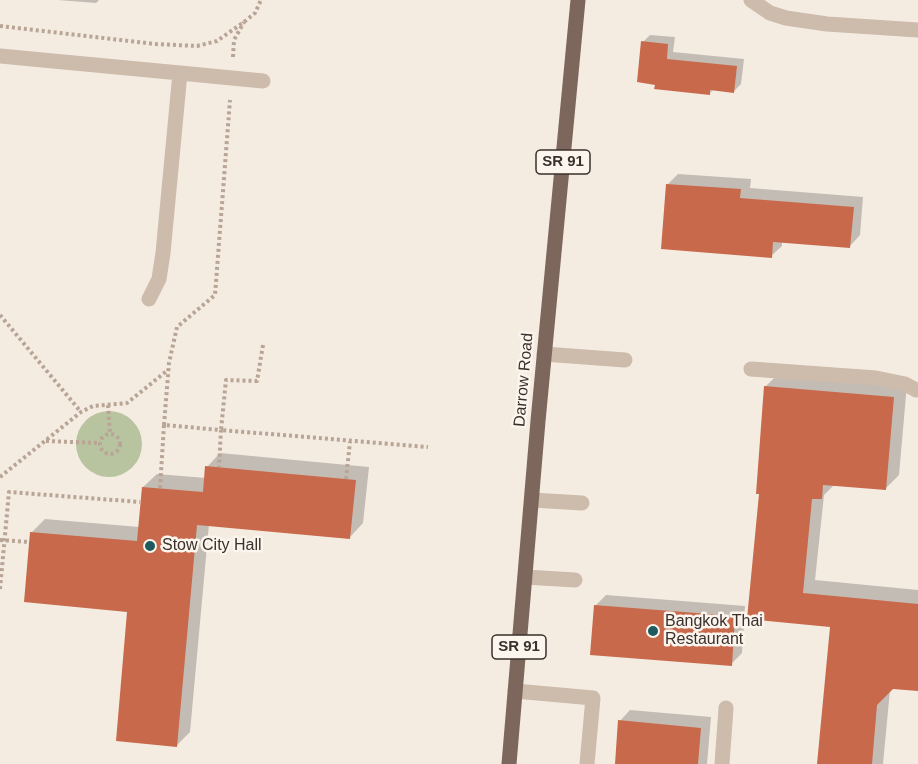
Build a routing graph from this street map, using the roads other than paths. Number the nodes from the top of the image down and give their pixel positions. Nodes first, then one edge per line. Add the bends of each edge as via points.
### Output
1 (578, 0) edge
2 (751, 0) edge
3 (918, 30) edge
4 (0, 56) edge
5 (180, 74) junction
6 (263, 81) dead end
7 (149, 299) dead end
8 (544, 354) junction
9 (626, 360) dead end
10 (751, 369) dead end
11 (916, 390) dead end
12 (532, 500) junction
13 (582, 503) dead end
14 (525, 577) junction
15 (575, 580) dead end
16 (515, 691) junction
17 (726, 708) dead end
18 (509, 764) edge
19 (587, 764) edge
20 (722, 764) edge

1 - 8 main road, Darrow Road / SR 91
2 - 3 street via 786,18
4 - 5 street
5 - 6 street
5 - 7 street via 163,253 159,279
8 - 9 street
8 - 12 main road, Darrow Road / SR 91
10 - 11 street via 876,378
12 - 13 street
12 - 14 main road, Darrow Road / SR 91
14 - 15 street
14 - 16 main road, Darrow Road / SR 91
16 - 18 main road, Darrow Road / SR 91
16 - 19 street via 593,698
17 - 20 street

